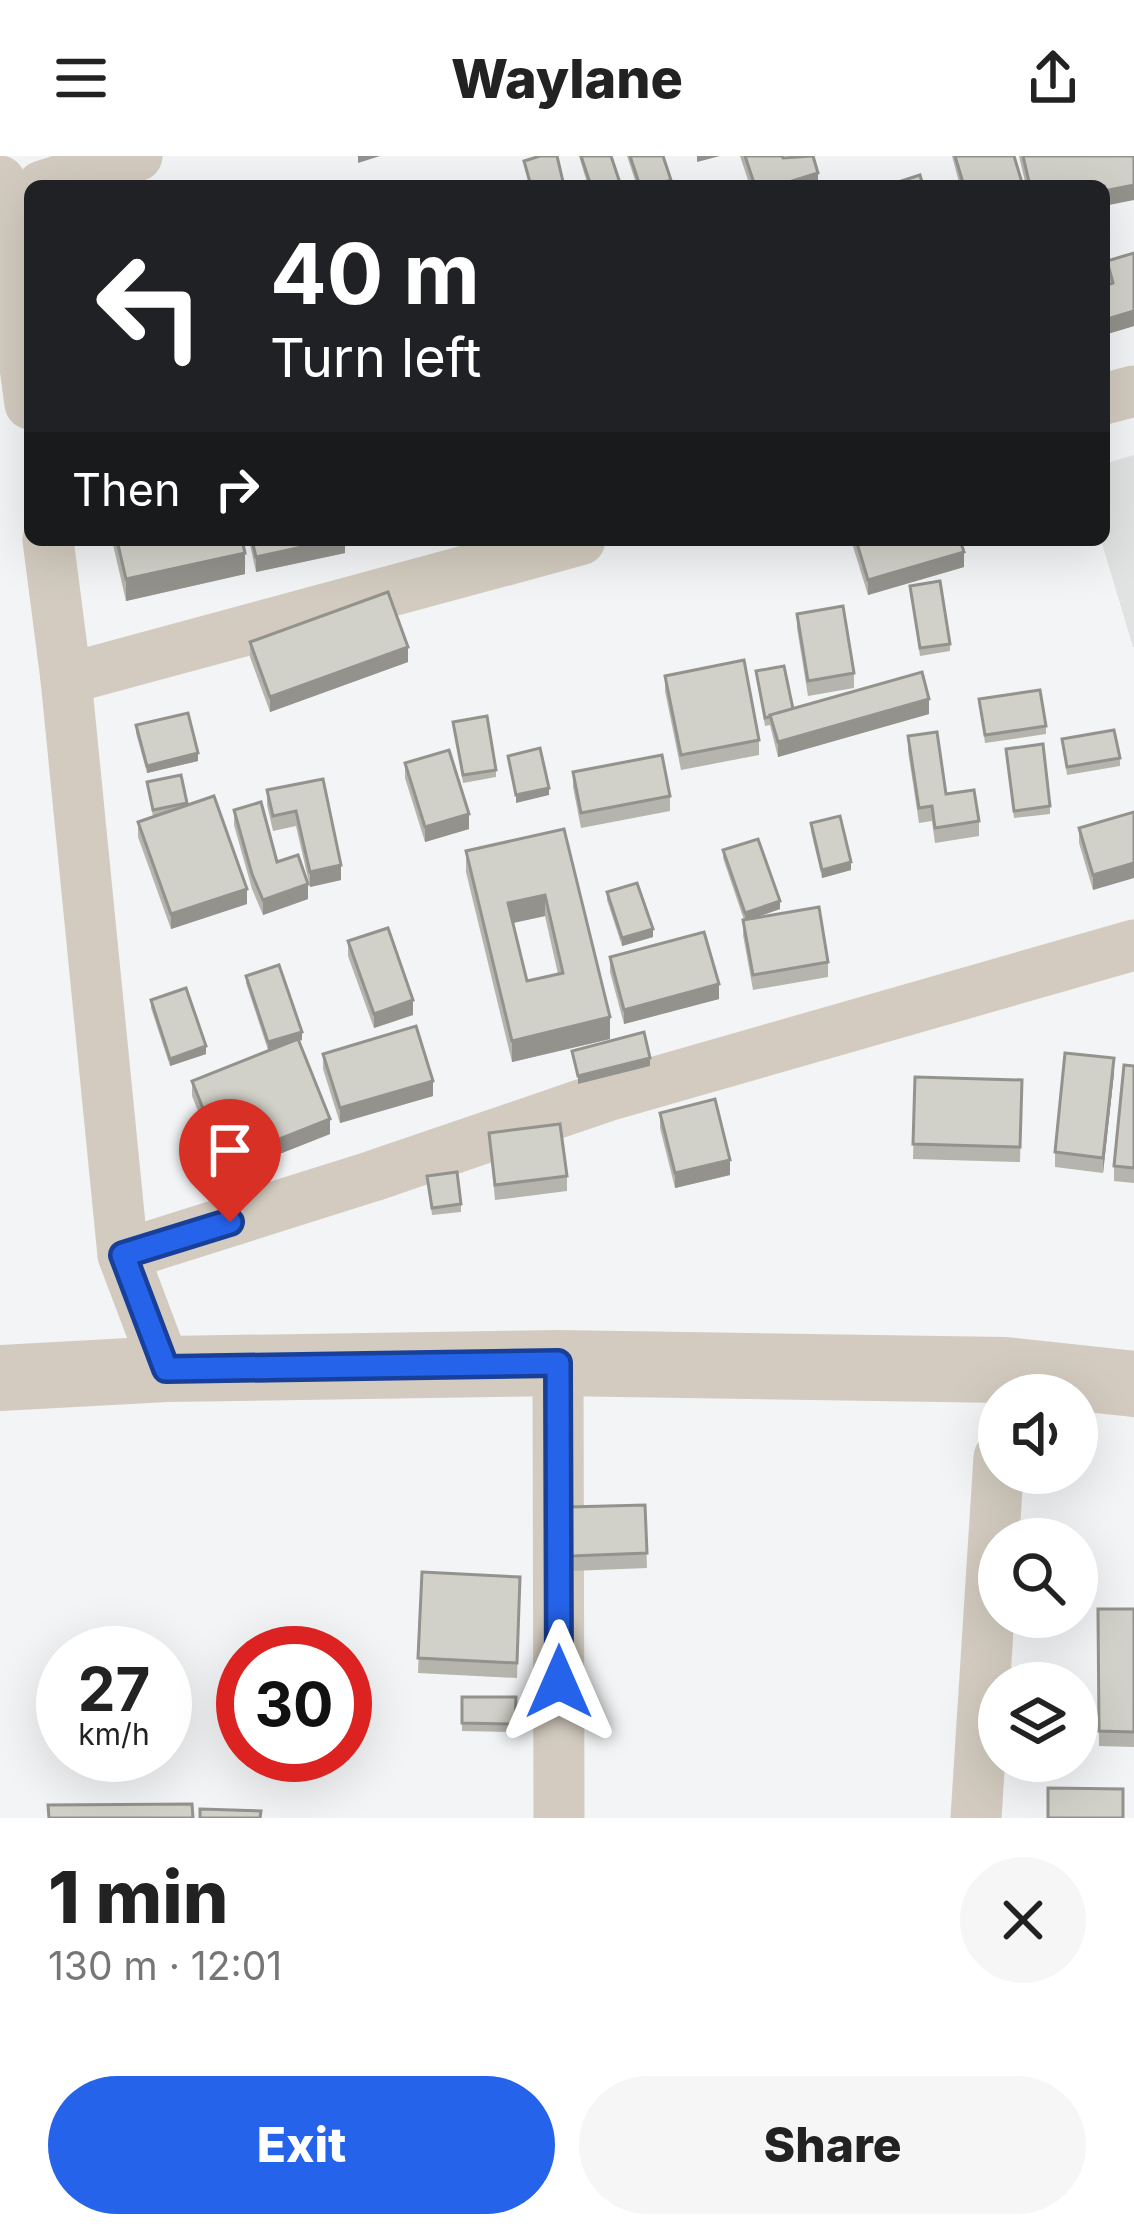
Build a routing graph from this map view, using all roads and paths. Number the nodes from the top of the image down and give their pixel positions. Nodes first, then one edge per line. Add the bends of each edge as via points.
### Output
1 (137, 156) edge
2 (51, 180) edge
3 (19, 189) edge
4 (24, 287) edge
5 (49, 546) edge
6 (558, 546) edge
7 (66, 679) junction
8 (1134, 945) edge
9 (123, 1255) junction
10 (558, 1363) junction
11 (166, 1369) junction
12 (0, 1378) edge
13 (978, 1382) edge
14 (1098, 1384) edge
15 (1134, 1384) edge
16 (997, 1494) edge
17 (560, 1818) edge
18 (976, 1818) edge

1 - 2 street
3 - 4 street
5 - 7 street
6 - 7 street
7 - 9 street
8 - 9 street via 608,1096
9 - 11 street
10 - 11 street
10 - 13 street
10 - 17 street
11 - 12 street
14 - 15 street
16 - 18 street

